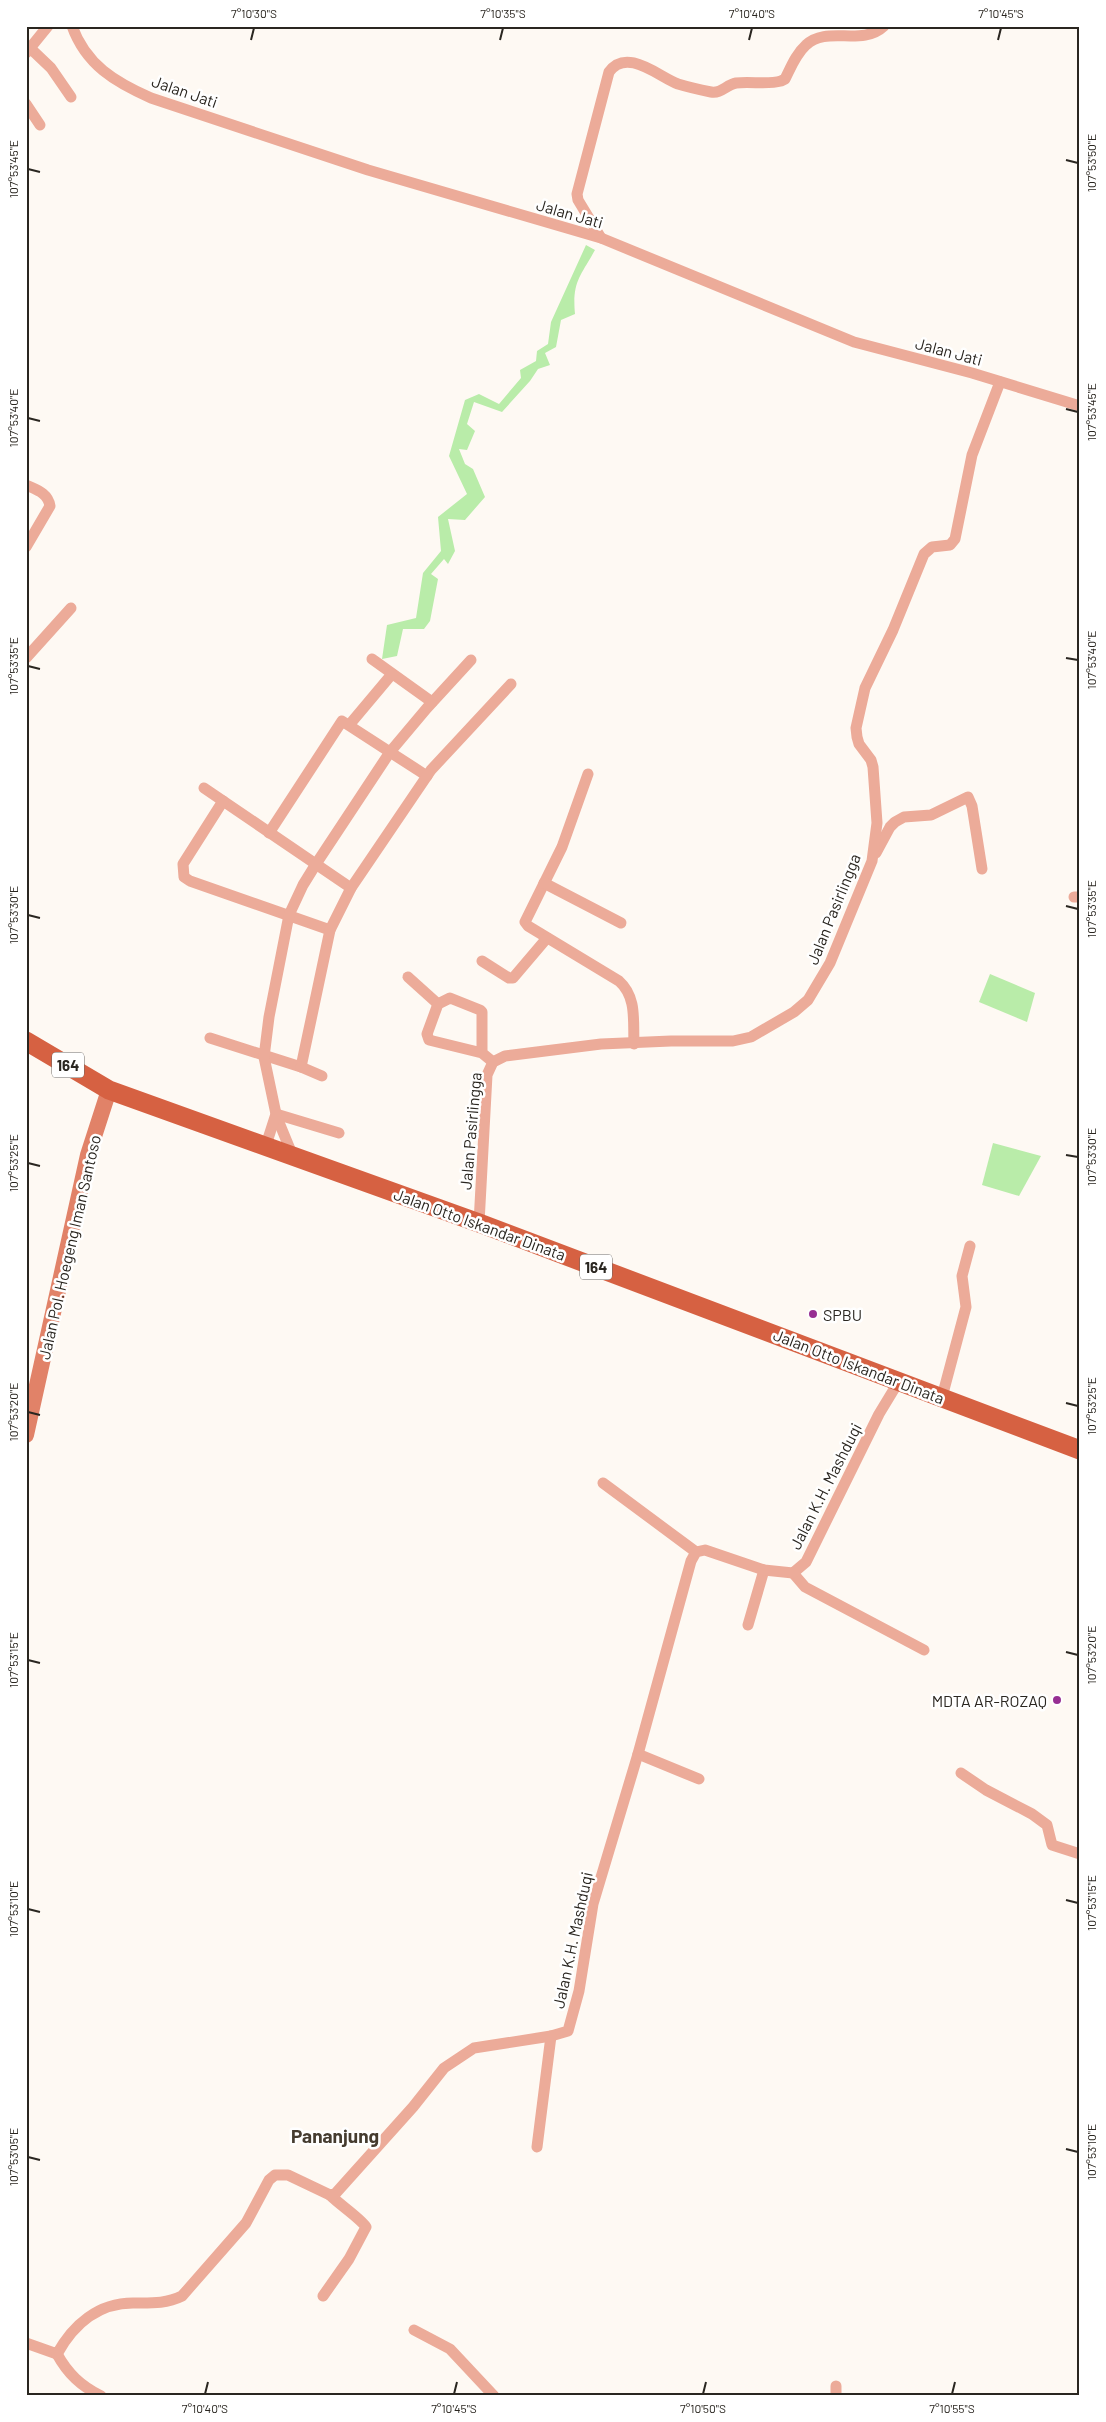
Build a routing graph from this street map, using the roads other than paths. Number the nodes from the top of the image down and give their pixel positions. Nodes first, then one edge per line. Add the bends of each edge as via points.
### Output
1 (48, 26) edge
2 (72, 26) edge
3 (884, 26) edge
4 (28, 51) edge
5 (71, 97) dead end
6 (26, 104) edge
7 (40, 125) dead end
8 (597, 237) junction
9 (1000, 382) junction
10 (1080, 406) edge
11 (26, 485) edge
12 (26, 547) edge
13 (71, 608) dead end
14 (26, 658) edge
15 (372, 659) dead end
16 (471, 660) dead end
17 (392, 674) junction
18 (511, 684) dead end
19 (432, 702) junction
20 (350, 724) junction
21 (390, 752) junction
22 (588, 774) dead end
23 (427, 776) junction
24 (204, 788) dead end
25 (223, 801) junction
26 (269, 833) junction
27 (872, 861) junction
28 (316, 864) junction
29 (982, 869) dead end
30 (544, 883) junction
31 (351, 888) junction
32 (289, 915) junction
33 (621, 923) dead end
34 (330, 930) junction
35 (547, 938) junction
36 (482, 961) dead end
37 (408, 977) dead end
38 (438, 1004) junction
39 (210, 1038) dead end
40 (26, 1041) edge
41 (634, 1044) junction
42 (482, 1053) junction
43 (264, 1057) junction
44 (493, 1062) junction
45 (301, 1067) junction
46 (322, 1076) dead end
47 (109, 1090) junction
48 (276, 1114) junction
49 (339, 1133) dead end
50 (266, 1145) junction
51 (292, 1154) junction
52 (479, 1223) junction
53 (970, 1246) dead end
54 (899, 1380) junction
55 (942, 1397) junction
56 (26, 1435) edge
57 (1080, 1450) edge
58 (603, 1483) dead end
59 (696, 1552) junction
60 (764, 1570) junction
61 (793, 1573) junction
62 (748, 1625) dead end
63 (924, 1650) dead end
64 (638, 1754) junction
65 (961, 1773) dead end
66 (699, 1779) dead end
67 (1080, 1854) edge
68 (551, 2036) junction
69 (537, 2147) dead end
70 (330, 2195) junction
71 (323, 2296) dead end
72 (414, 2330) dead end
73 (26, 2342) edge
74 (57, 2354) junction
75 (102, 2396) edge
76 (494, 2396) edge

1 - 4 street
2 - 8 street, Jalan Jati via 79,44 96,65 117,82 151,98 368,170
3 - 8 street via 866,36 812,40 797,56 785,79 736,83 717,92 678,84 644,66 630,63 612,68 577,194
4 - 5 street via 51,68
6 - 7 street
8 - 9 street, Jalan Jati via 854,342
9 - 10 street, Jalan Jati
9 - 27 street, Jalan Pasirlingga via 972,455 955,539 950,544 932,547 924,554 865,688 856,728 859,744 873,767 877,824
11 - 12 street via 45,494 50,506
13 - 14 street
15 - 17 street
16 - 19 street
17 - 19 street
17 - 20 street
18 - 23 street
19 - 21 street
20 - 21 street
20 - 26 street via 340,722
21 - 23 street
21 - 28 street
22 - 30 street via 562,847
23 - 31 street
24 - 25 street
25 - 26 street
25 - 32 street via 183,864 184,876 190,881
26 - 28 street
27 - 29 street via 895,822 904,817 931,815 968,797
27 - 41 street, Jalan Pasirlingga via 830,963 808,1000 794,1012 751,1037 733,1041
28 - 31 street
28 - 32 street
30 - 33 street
30 - 35 street via 526,922
31 - 34 street
32 - 34 street
32 - 43 street
34 - 45 street
35 - 36 street via 513,978
35 - 41 street via 628,989 632,998
37 - 38 street
38 - 42 street via 450,998 482,1012
38 - 42 street via 427,1034 429,1040
39 - 43 street
40 - 47 main road, Jalan Otto Iskandar Dinata / 164
41 - 44 street, Jalan Pasirlingga via 601,1044 514,1055
42 - 44 street
43 - 45 street
43 - 48 street
44 - 52 street, Jalan Pasirlingga via 487,1075
45 - 46 street
47 - 50 main road, Jalan Otto Iskandar Dinata / 164
47 - 56 street, Jalan Pol. Hoegeng Iman Santoso via 88,1155
48 - 49 street
48 - 50 street
48 - 51 street
50 - 51 main road, Jalan Otto Iskandar Dinata / 164
51 - 52 main road, Jalan Otto Iskandar Dinata / 164
52 - 54 main road, Jalan Otto Iskandar Dinata / 164
53 - 55 street via 962,1284 966,1307
54 - 55 main road, Jalan Otto Iskandar Dinata / 164
54 - 61 street, Jalan K.H. Mashduqi via 806,1562
55 - 57 main road, Jalan Otto Iskandar Dinata / 164
58 - 59 street
59 - 60 street, Jalan K.H. Mashduqi via 705,1550
59 - 64 street, Jalan K.H. Mashduqi via 671,1629
60 - 61 street, Jalan K.H. Mashduqi
60 - 62 street
61 - 63 street via 806,1587
64 - 66 street
64 - 68 street, Jalan K.H. Mashduqi via 593,1904 573,2016 568,2031
65 - 67 street via 1048,1825 1052,1845
68 - 69 street
68 - 70 street, Jalan K.H. Mashduqi via 483,2046 465,2052 444,2068 340,2190
70 - 71 street via 366,2228
70 - 74 street via 288,2174 274,2175 246,2223 182,2296 170,2302 114,2305 99,2310 65,2338
72 - 76 street via 450,2349
73 - 74 street
74 - 75 street via 75,2379

